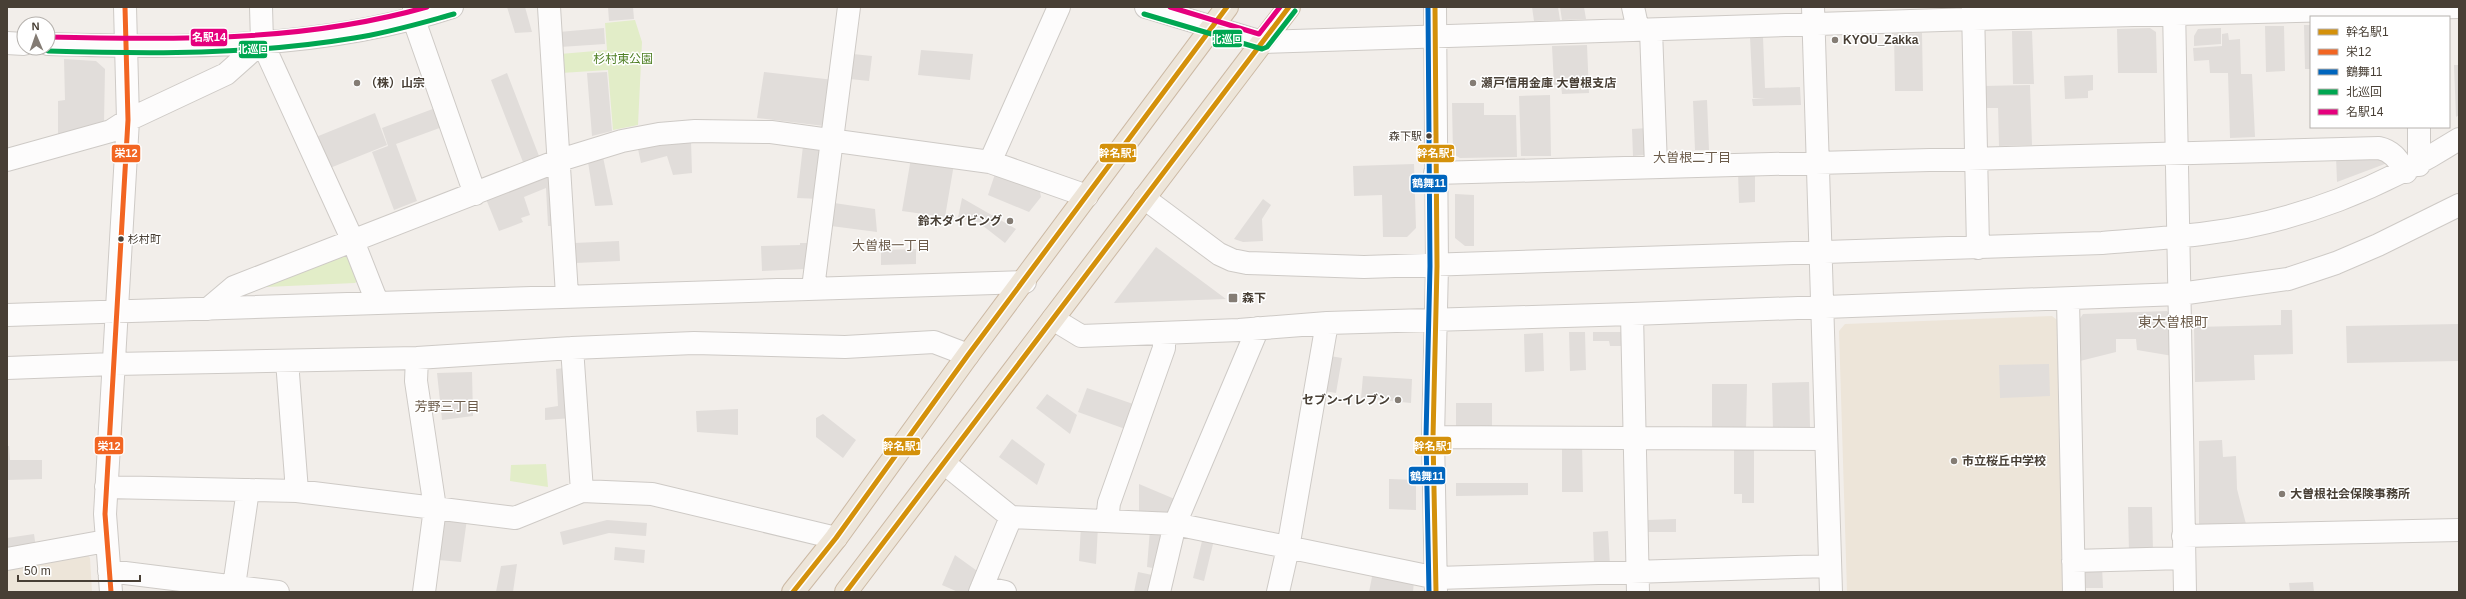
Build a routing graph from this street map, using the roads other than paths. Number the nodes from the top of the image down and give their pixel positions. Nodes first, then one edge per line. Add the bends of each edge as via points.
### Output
1 (125, 7) edge
2 (262, 7) edge
3 (452, 7) edge
4 (549, 7) edge
5 (848, 7) edge
6 (1059, 7) edge
7 (1146, 7) edge
8 (1227, 7) edge
9 (1289, 7) edge
10 (1435, 7) edge
11 (1633, 7) edge
12 (2459, 7) edge
13 (2174, 11) edge
14 (2417, 11) edge
15 (2065, 12) edge
16 (414, 13) edge
17 (1973, 13) edge
18 (1813, 15) edge
19 (1212, 27) junction
20 (1645, 30) junction
21 (1435, 36) junction
22 (262, 42) junction
23 (1262, 42) junction
24 (56, 44) edge
25 (127, 46) junction
26 (128, 120) junction
27 (2419, 128) edge
28 (2459, 139) edge
29 (832, 140) junction
30 (2177, 152) junction
31 (1976, 158) junction
32 (7, 160) edge
33 (560, 160) junction
34 (990, 162) junction
35 (1816, 162) junction
36 (1656, 166) junction
37 (2413, 168) junction
38 (1435, 173) junction
39 (475, 194) junction
40 (1087, 196) junction
41 (1144, 198) junction
42 (2459, 204) edge
43 (2178, 236) junction
44 (353, 241) junction
45 (1978, 248) junction
46 (1819, 253) junction
47 (1437, 266) junction
48 (1025, 282) junction
49 (813, 288) junction
50 (2180, 294) junction
51 (567, 295) junction
52 (2068, 299) junction
53 (377, 302) junction
54 (1822, 307) junction
55 (208, 309) junction
56 (117, 311) junction
57 (1632, 314) junction
58 (7, 315) edge
59 (1053, 319) junction
60 (1435, 319) junction
61 (1327, 323) junction
62 (1258, 328) junction
63 (1164, 334) junction
64 (572, 348) junction
65 (968, 355) junction
66 (417, 358) junction
67 (287, 361) junction
68 (114, 364) junction
69 (7, 368) edge
70 (1433, 437) junction
71 (1635, 438) junction
72 (1826, 439) junction
73 (944, 463) junction
74 (106, 487) junction
75 (248, 490) junction
76 (297, 491) junction
77 (582, 491) junction
78 (435, 508) junction
79 (1011, 517) junction
80 (1107, 520) junction
81 (1175, 524) junction
82 (2459, 530) edge
83 (2183, 536) junction
84 (836, 538) junction
85 (106, 541) junction
86 (1288, 548) junction
87 (7, 558) edge
88 (2184, 558) junction
89 (2073, 561) junction
90 (1830, 566) junction
91 (109, 570) junction
92 (1638, 582) edge
93 (1437, 585) edge
94 (234, 586) junction
95 (981, 590) edge
96 (111, 592) edge
97 (278, 592) edge
98 (424, 592) edge
99 (793, 592) edge
100 (846, 592) edge
101 (1004, 592) edge
102 (1159, 592) edge
103 (1278, 592) edge
104 (1831, 592) edge
105 (2074, 592) edge
106 (2185, 592) edge

1 - 25 street
2 - 22 street
3 - 16 street
4 - 33 street
5 - 29 street
6 - 34 street
7 - 19 street
8 - 19 highway
9 - 23 highway
10 - 21 street
11 - 20 street
12 - 14 street
13 - 14 street
13 - 15 street
13 - 30 street
15 - 17 street
16 - 22 street via 363,31
16 - 39 street
17 - 18 street
17 - 31 street
18 - 20 street
18 - 35 street
19 - 23 street
19 - 40 highway
20 - 21 street
20 - 36 street
21 - 23 street
21 - 38 street
22 - 25 street
22 - 26 street via 226,74
22 - 44 street
23 - 41 highway
24 - 25 street
25 - 26 street
26 - 32 street via 111,131
26 - 56 street
27 - 37 street
28 - 37 street
29 - 33 street via 771,132 695,131 622,141
29 - 34 street
29 - 49 street
30 - 31 street
30 - 37 street via 2379,148
30 - 43 street
31 - 35 street
31 - 45 street
33 - 39 street
33 - 51 street
34 - 40 street
35 - 36 street
35 - 46 street
36 - 38 street
37 - 43 street via 2362,191 2303,211 2247,226
38 - 47 street
39 - 44 street
40 - 48 highway
41 - 47 street via 1219,254 1232,260 1303,266
41 - 59 highway
42 - 50 street via 2378,245 2288,279
43 - 45 street via 2102,243
43 - 50 street
44 - 53 street
44 - 55 street via 234,287
45 - 46 street
46 - 47 street
46 - 54 street
47 - 60 street
48 - 49 street
48 - 65 highway
49 - 51 street
50 - 52 street
50 - 83 street
51 - 53 street
52 - 54 street
52 - 89 street
53 - 55 street
54 - 57 street
54 - 72 street
55 - 56 street
56 - 58 street
56 - 68 street
57 - 60 street
57 - 71 street
59 - 63 street via 1081,336
59 - 73 highway
60 - 61 street
60 - 70 street
61 - 62 street
61 - 86 street
62 - 63 street
62 - 81 street
63 - 80 street via 1164,348 1109,503
64 - 65 street via 694,343 845,347 934,342
64 - 66 street
64 - 77 street
65 - 84 highway
66 - 67 street
66 - 78 street via 416,381
67 - 68 street
67 - 76 street
68 - 69 street
68 - 74 street
70 - 71 street
70 - 93 street
71 - 72 street
71 - 92 street
72 - 90 street
73 - 79 street
73 - 100 highway
74 - 75 street
74 - 85 street
75 - 76 street
75 - 94 street
76 - 78 street
77 - 78 street via 515,518
77 - 84 street via 652,494
78 - 98 street
79 - 80 street
79 - 95 street
80 - 81 street
81 - 86 street
81 - 102 street
82 - 83 street
83 - 88 street
84 - 99 highway
85 - 87 street
85 - 91 street
86 - 93 street
86 - 103 street
88 - 89 street
88 - 106 street
89 - 105 street
90 - 92 street
90 - 104 street
91 - 94 street
91 - 96 street
92 - 93 street
94 - 97 street
95 - 101 street

